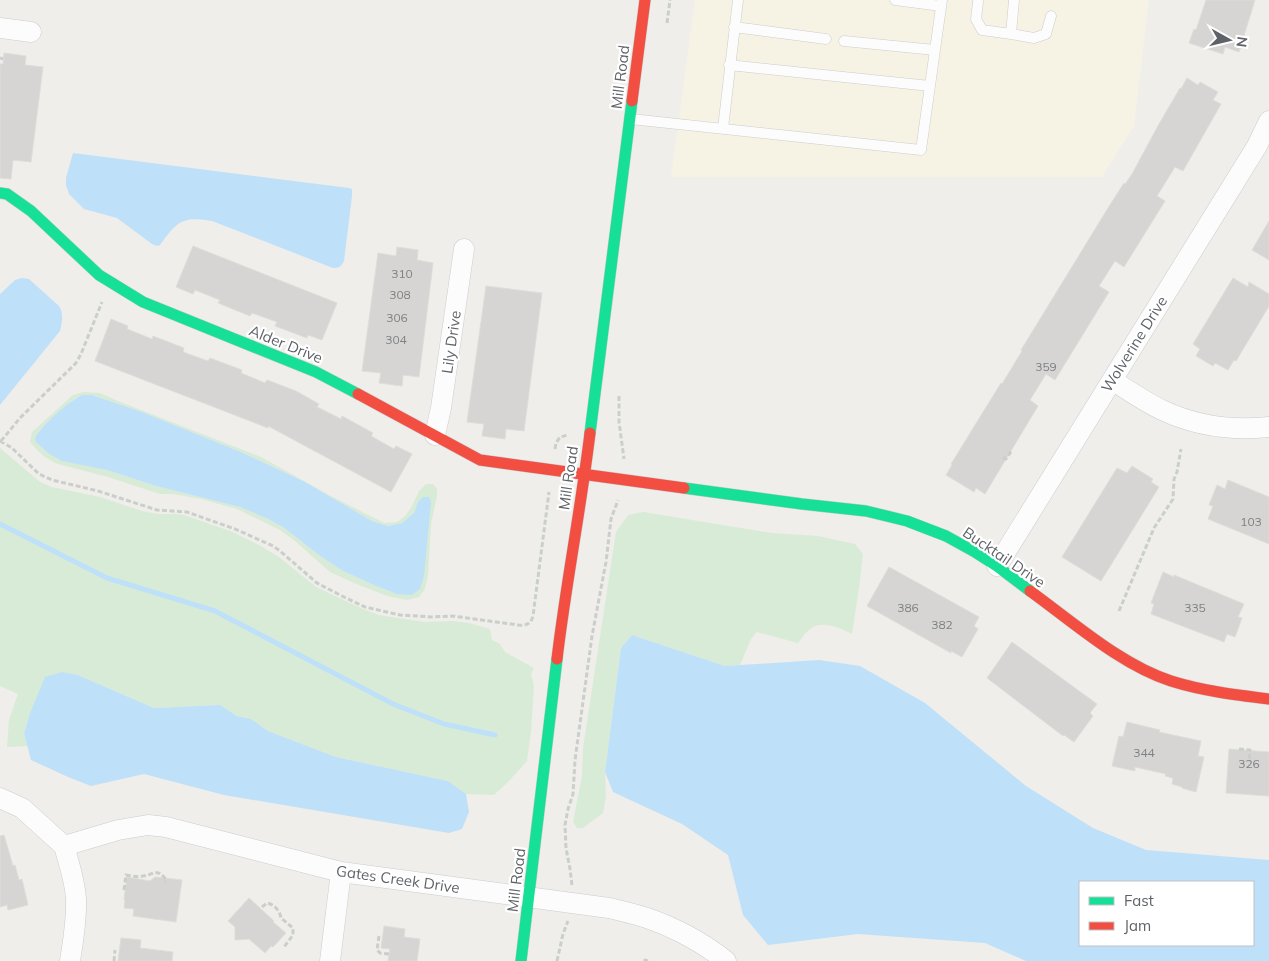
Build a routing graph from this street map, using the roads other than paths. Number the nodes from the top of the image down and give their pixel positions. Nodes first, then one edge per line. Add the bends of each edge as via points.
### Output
1 (645, 0) edge
2 (738, 0) edge
3 (896, 0) edge
4 (1014, 0) edge
5 (978, 2) dead end
6 (942, 3) edge
7 (1051, 16) dead end
8 (734, 27) junction
9 (0, 28) edge
10 (31, 32) dead end
11 (1011, 34) junction
12 (826, 39) dead end
13 (844, 41) dead end
14 (935, 50) junction
15 (730, 65) junction
16 (930, 86) junction
17 (630, 119) junction
18 (1269, 121) edge
19 (723, 128) junction
20 (0, 193) edge
21 (464, 249) dead end
22 (1112, 380) junction
23 (1269, 427) edge
24 (435, 435) junction
25 (584, 474) junction
26 (997, 566) junction
27 (1269, 699) edge
28 (0, 798) edge
29 (64, 846) junction
30 (341, 872) junction
31 (530, 898) junction
32 (70, 961) edge
33 (330, 961) edge
34 (521, 961) edge
35 (726, 961) edge

1 - 17 street, Mill Road
2 - 8 lane
3 - 6 lane
4 - 11 lane
5 - 11 lane via 976,19 982,30
6 - 14 lane
7 - 11 lane via 1046,34 1034,38
8 - 12 lane
8 - 15 lane
9 - 10 street
13 - 14 lane
14 - 16 lane
15 - 16 lane
15 - 19 lane
16 - 19 lane via 921,150
17 - 19 lane
17 - 25 street, Mill Road
18 - 22 street, Wolverine Drive via 1257,146
20 - 24 street, Alder Drive via 7,194 31,211 99,275 142,302 316,372
21 - 24 street, Lily Drive
22 - 23 street via 1162,410 1190,421 1218,427
22 - 26 street, Wolverine Drive
24 - 25 street, Alder Drive via 480,460
25 - 26 street, Bucktail Drive via 866,511 908,521 946,536
25 - 31 street, Mill Road via 563,612
26 - 27 street, Bucktail Drive via 1111,651 1139,668 1203,690
28 - 29 street via 22,808
29 - 30 street, Gates Creek Drive via 118,830 166,827
29 - 32 street via 76,899
30 - 31 street, Gates Creek Drive
30 - 33 street
31 - 34 street, Mill Road
31 - 35 street, Gates Creek Drive via 609,908 646,918 680,932

